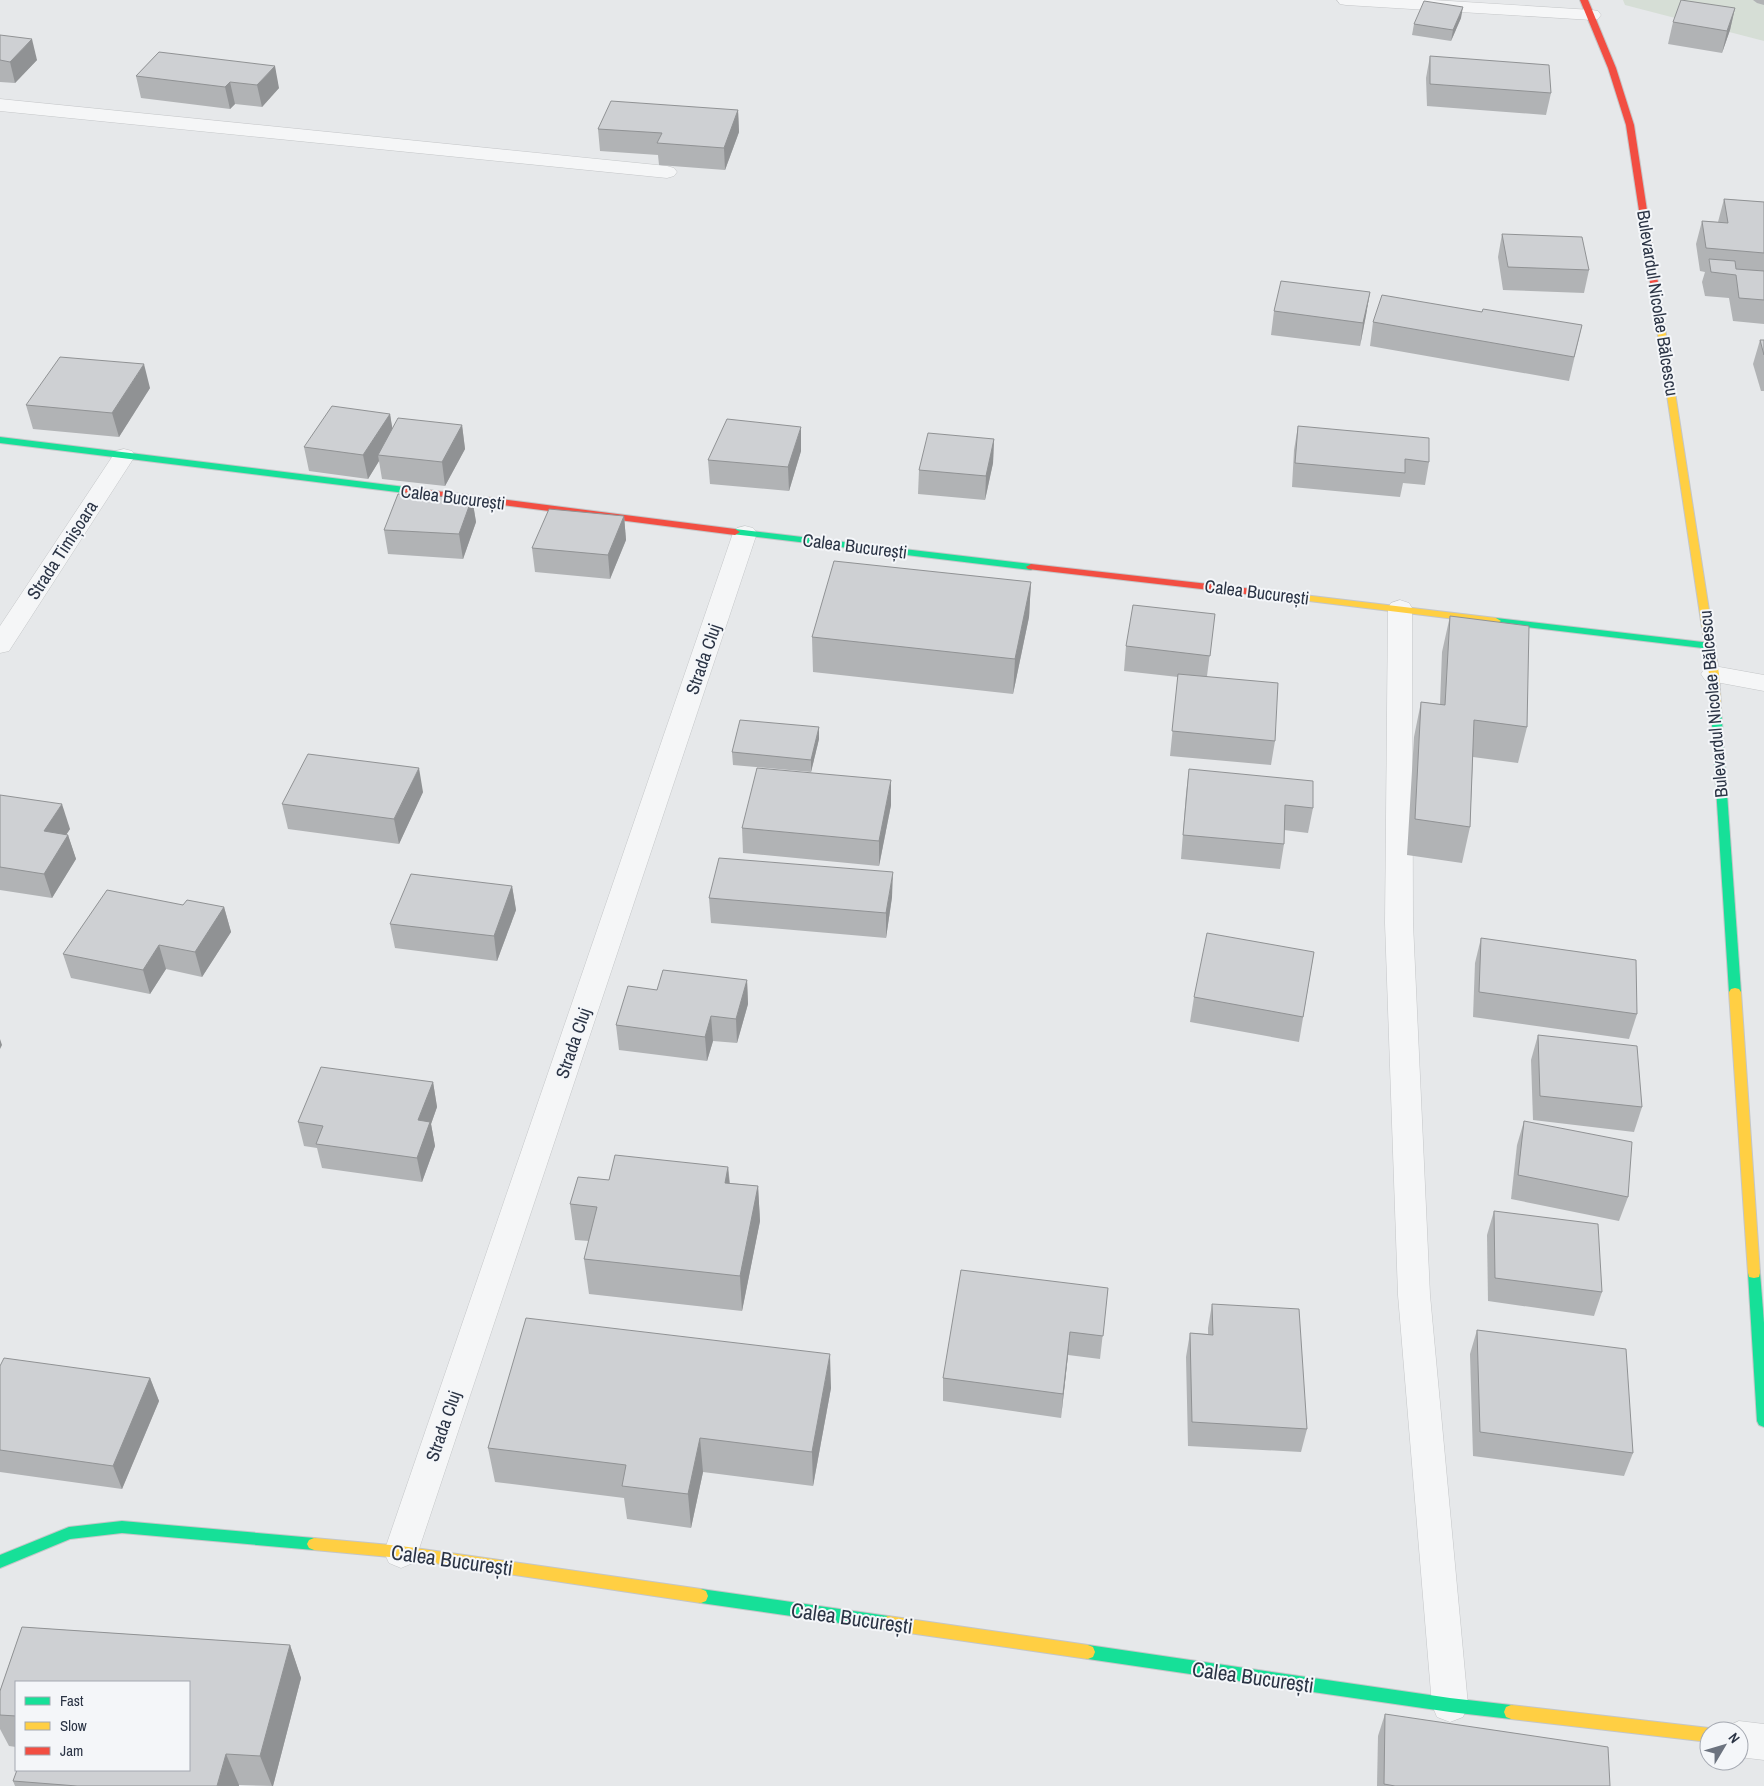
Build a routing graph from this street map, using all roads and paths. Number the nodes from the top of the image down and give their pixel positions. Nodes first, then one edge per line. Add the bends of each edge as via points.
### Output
1 (1346, 0) edge
2 (1588, 7) edge
3 (0, 105) edge
4 (667, 172) dead end
5 (0, 440) edge
6 (124, 456) junction
7 (745, 533) junction
8 (1400, 608) junction
9 (0, 645) edge
10 (1711, 646) junction
11 (1714, 674) junction
12 (1764, 683) edge
13 (1764, 1421) edge
14 (400, 1552) junction
15 (0, 1562) edge
16 (1450, 1706) junction
17 (1699, 1734) edge
18 (1749, 1740) edge
19 (1764, 1742) edge

1 - 2 street
2 - 10 street, Bulevardul Nicolae Bălcescu via 1630,125
3 - 4 street
5 - 6 street, Calea București
6 - 7 street, Calea București
6 - 9 street, Strada Timișoara
7 - 8 street, Calea București
7 - 14 street, Strada Cluj
8 - 10 street, Calea București
8 - 16 street via 1399,923 1414,1295
10 - 11 street, Bulevardul Nicolae Bălcescu
11 - 12 street
11 - 13 street, Bulevardul Nicolae Bălcescu
14 - 15 street, Calea București via 122,1527 69,1533
14 - 16 street, Calea București
16 - 17 street, Calea București
18 - 19 street

